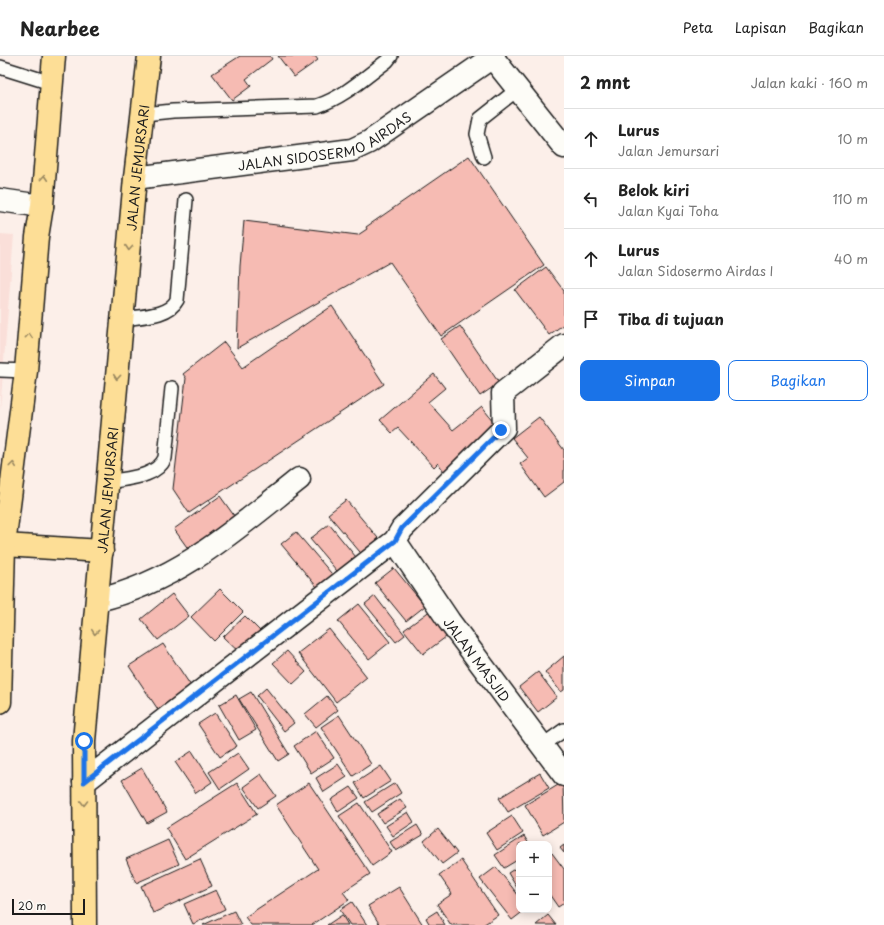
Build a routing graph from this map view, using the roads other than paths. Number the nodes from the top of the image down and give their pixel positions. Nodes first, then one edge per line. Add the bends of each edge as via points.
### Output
1 (54, 56) edge
2 (149, 56) edge
3 (391, 56) edge
4 (493, 57) edge
5 (0, 67) edge
6 (51, 83) junction
7 (518, 89) junction
8 (144, 114) junction
9 (564, 146) edge
10 (484, 157) dead end
11 (135, 178) junction
12 (0, 200) edge
13 (186, 200) dead end
14 (42, 206) junction
15 (123, 319) junction
16 (564, 345) edge
17 (0, 370) edge
18 (26, 371) junction
19 (172, 388) dead end
20 (299, 479) dead end
21 (108, 482) junction
22 (395, 541) junction
23 (4, 545) junction
24 (102, 551) junction
25 (98, 600) junction
26 (0, 678) edge
27 (0, 702) edge
28 (564, 730) edge
29 (543, 745) junction
30 (564, 775) edge
31 (84, 782) junction
32 (85, 925) edge

1 - 6 main road
2 - 8 main road, JALAN JEMURSARI
3 - 8 lane via 344,94 317,106
4 - 7 street
4 - 11 street, JALAN SIDOSERMO AIRDAS via 369,142 352,150
5 - 6 lane
14 -> 6 main road
7 - 9 street
7 - 10 lane via 480,119 477,134
8 - 11 main road, JALAN JEMURSARI
11 -> 15 main road, JALAN JEMURSARI
12 - 14 street
13 - 15 lane via 179,294 175,304 165,311
18 -> 14 main road
15 -> 21 main road, JALAN JEMURSARI
16 - 22 street via 503,393 504,428 402,528
17 - 18 lane
23 -> 18 main road
19 - 21 lane via 166,458 162,465 157,470 141,476
20 - 25 street via 190,562 125,594
21 - 24 main road, JALAN JEMURSARI
22 - 29 street, JALAN MASJID via 448,621
22 - 31 street
23 - 24 main road
23 - 26 main road
24 - 25 main road, JALAN JEMURSARI
25 -> 31 main road, JALAN JEMURSARI via 84,741
26 - 27 main road
28 - 29 lane
29 - 30 street, JALAN MASJID
31 -> 32 main road, JALAN JEMURSARI

